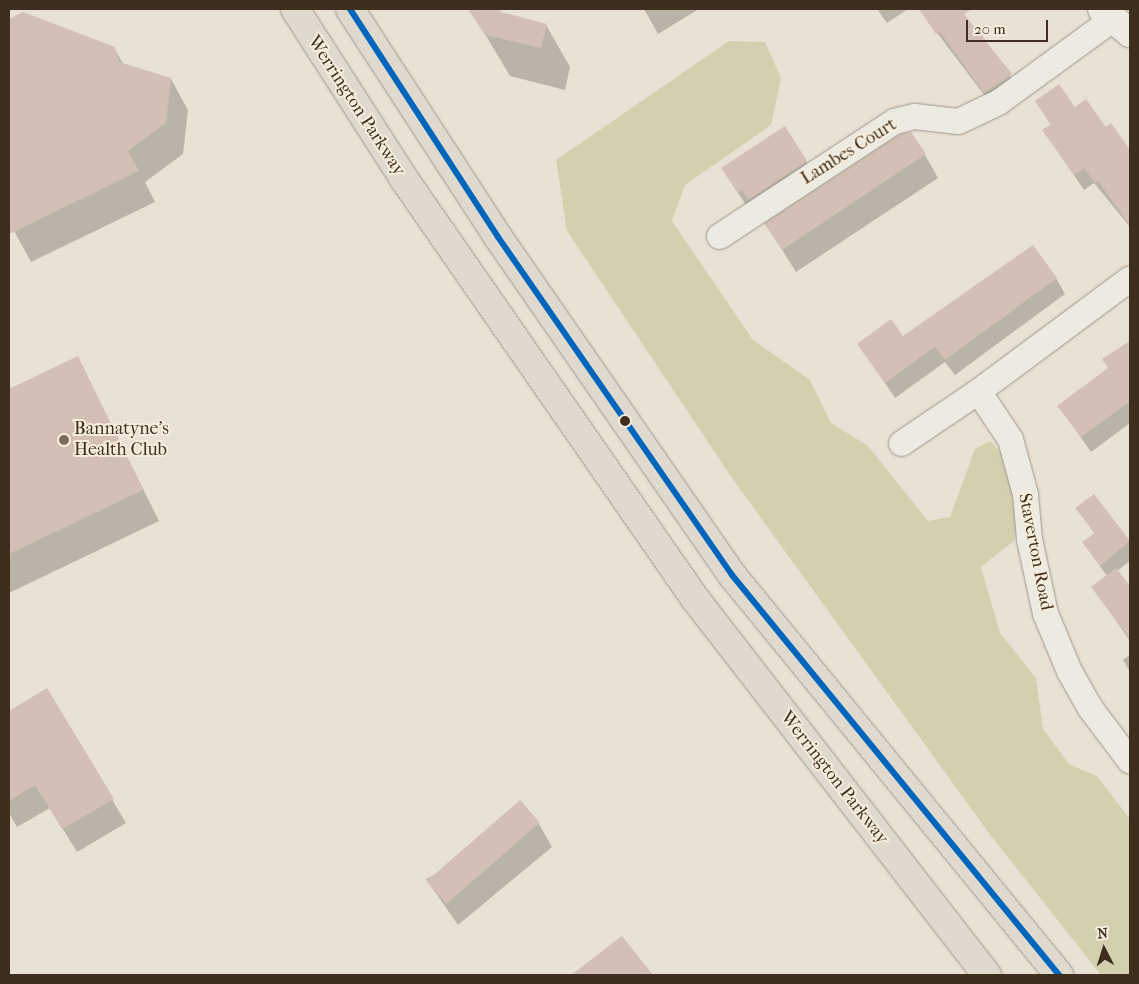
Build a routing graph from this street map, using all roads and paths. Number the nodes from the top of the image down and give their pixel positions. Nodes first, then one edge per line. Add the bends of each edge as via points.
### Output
1 (295, 9) edge
2 (350, 9) edge
3 (1115, 20) edge
4 (719, 236) dead end
5 (1130, 278) edge
6 (978, 391) junction
7 (900, 443) dead end
8 (1130, 761) edge
9 (987, 975) edge
10 (1060, 975) edge

1 - 9 highway, Werrington Parkway via 404,179 696,600
2 - 10 highway via 498,237 732,575
3 - 4 street, Lambes Court via 998,102 958,120 914,116 894,121
5 - 6 street
6 - 7 street
6 - 8 street, Staverton Road via 1010,439 1025,494 1045,614 1065,662 1090,708

